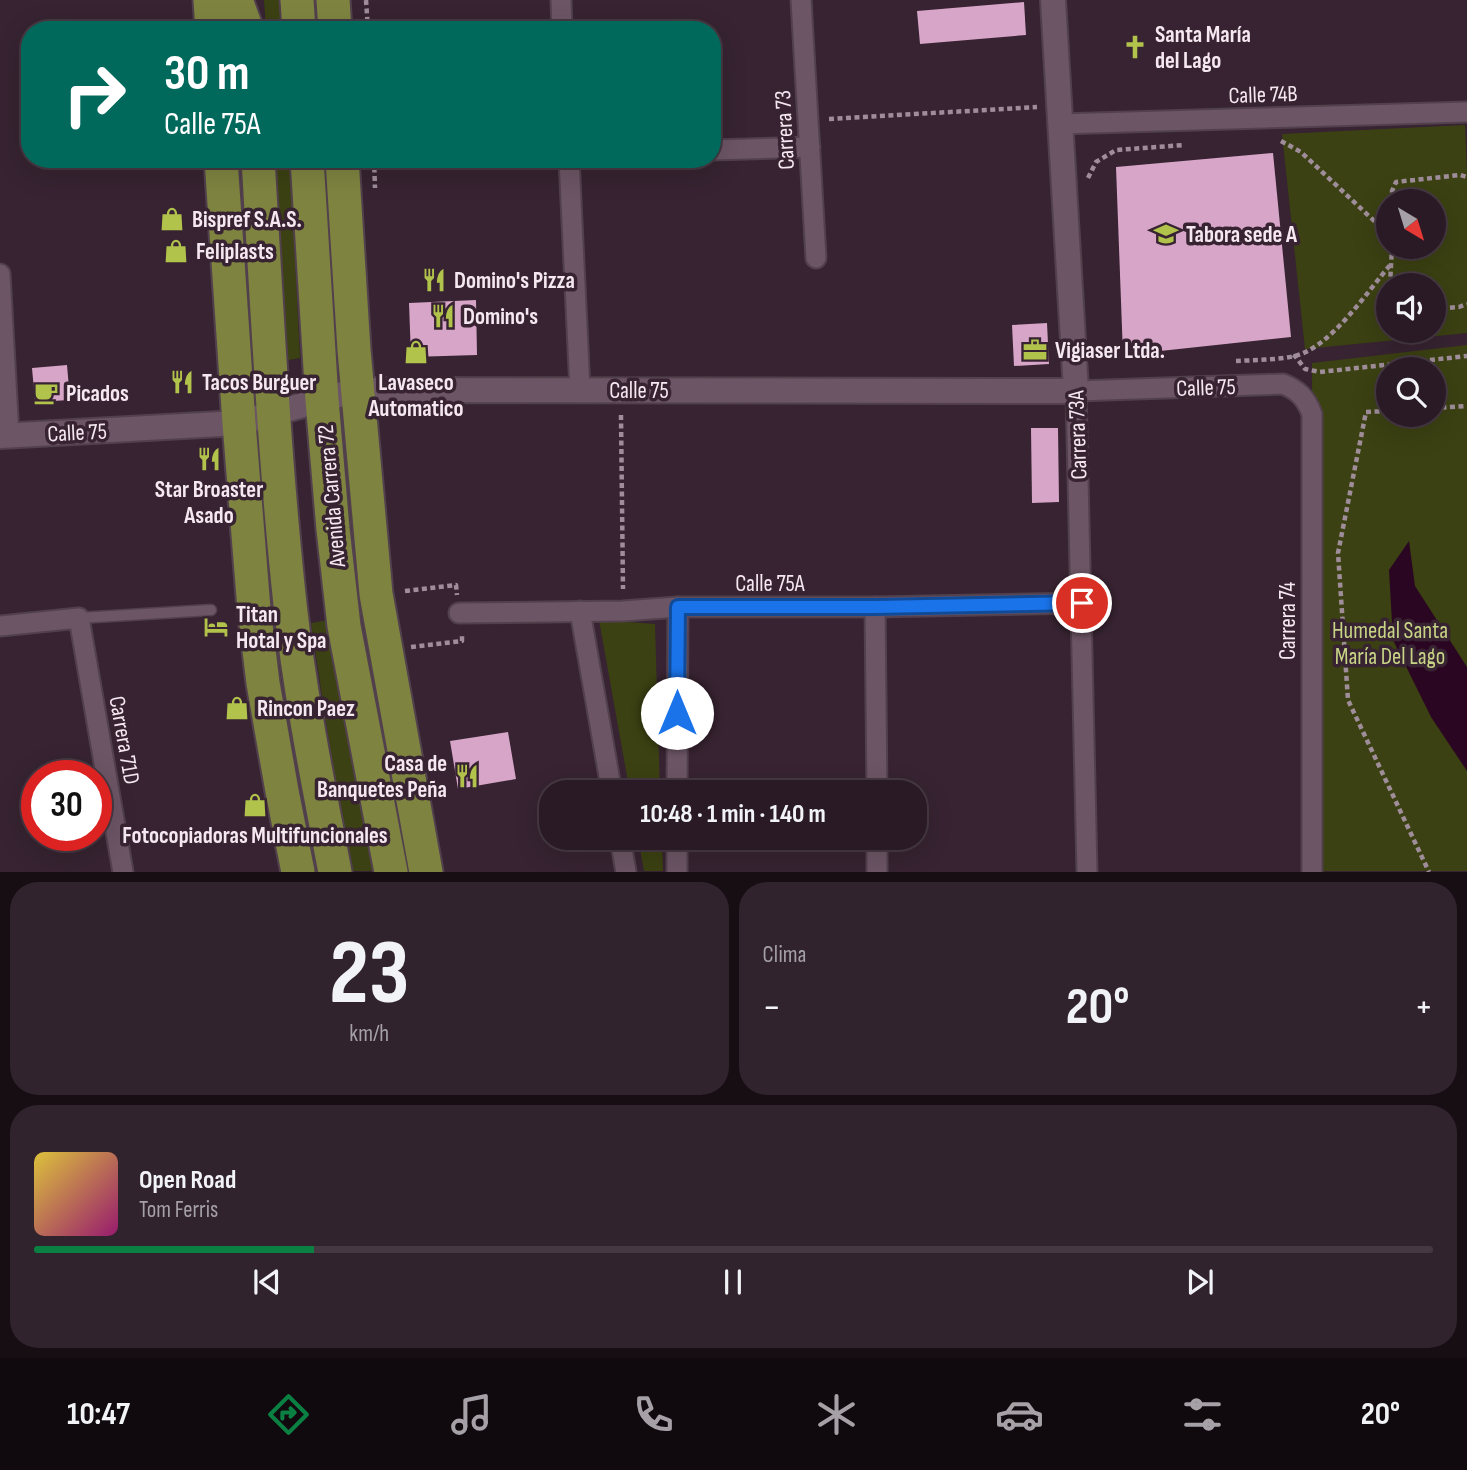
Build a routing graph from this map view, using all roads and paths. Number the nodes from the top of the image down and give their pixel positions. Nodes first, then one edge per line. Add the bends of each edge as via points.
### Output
1 (210, 0) edge
2 (236, 0) edge
3 (248, 0) edge
4 (297, 0) edge
5 (333, 0) edge
6 (366, 0) edge
7 (561, 0) edge
8 (801, 0) edge
9 (1053, 0) edge
10 (211, 21) edge
11 (244, 21) edge
12 (248, 21) edge
13 (298, 21) edge
14 (334, 21) edge
15 (367, 21) edge
16 (562, 21) edge
17 (1467, 112) edge
18 (1060, 115) junction
19 (808, 120) junction
20 (1273, 140) dead end
21 (1196, 144) dead end
22 (810, 147) junction
23 (721, 150) edge
24 (222, 168) edge
25 (259, 168) edge
26 (307, 168) edge
27 (343, 168) edge
28 (569, 168) edge
29 (1467, 177) edge
30 (1088, 179) dead end
31 (1393, 189) edge
32 (1376, 223) edge
33 (816, 258) dead end
34 (1391, 259) edge
35 (1391, 264) junction
36 (1391, 273) edge
37 (0, 274) edge
38 (1467, 304) edge
39 (1446, 308) edge
40 (1295, 356) junction
41 (1467, 356) edge
42 (1229, 362) dead end
43 (1283, 384) joint
44 (358, 390) junction
45 (580, 390) junction
46 (1076, 391) junction
47 (322, 400) junction
48 (1467, 406) edge
49 (1446, 407) edge
50 (1376, 412) edge
51 (274, 414) junction
52 (621, 415) dead end
53 (239, 423) junction
54 (5, 436) edge
55 (376, 594) junction
56 (1082, 603) junction
57 (678, 607) junction
58 (875, 607) junction
59 (211, 610) dead end
60 (580, 611) junction
61 (623, 611) junction
62 (459, 613) junction
63 (79, 618) junction
64 (0, 626) edge
65 (385, 650) junction
66 (610, 780) edge
67 (677, 780) edge
68 (877, 780) edge
69 (324, 815) junction
70 (622, 850) edge
71 (677, 850) edge
72 (877, 850) edge
73 (123, 872) edge
74 (298, 872) edge
75 (314, 872) edge
76 (335, 872) edge
77 (391, 872) edge
78 (426, 872) edge
79 (626, 872) edge
80 (677, 872) edge
81 (877, 872) edge
82 (1087, 872) edge
83 (1312, 872) edge
84 (1429, 872) edge

1 - 10 highway
2 - 11 highway
3 - 12 highway
4 - 13 highway
5 - 14 highway
6 - 15 path
7 - 16 street
8 - 19 street, Carrera 73
9 - 18 street, Carrera 73A
17 - 18 street, Calle 74B
18 - 19 path
18 - 46 street, Carrera 73A
19 - 22 street, Carrera 73
20 - 32 path via 1301,152
21 - 30 path via 1116,150 1096,162
22 - 23 street
22 - 33 street, Carrera 73
24 - 53 highway
25 - 51 highway
26 - 47 highway, Avenida Carrera 72
27 - 44 highway, Avenida Carrera 72
28 - 45 street
29 - 31 path via 1396,182
34 - 35 path
35 - 36 path
35 - 40 path via 1332,334 1317,347
37 - 54 street
38 - 39 path
40 - 41 path via 1305,369 1320,372
40 - 42 path
43 - 46 street, Calle 75
43 - 83 street, Carrera 74 via 1300,394 1312,414
44 - 45 street, Calle 75
44 - 47 street, Calle 75
44 - 55 highway, Avenida Carrera 72
45 - 46 street, Calle 75
46 - 56 street, Carrera 73A
47 - 51 street, Calle 75
47 - 77 highway, Avenida Carrera 72 via 344,626
48 - 49 path
50 - 84 path via 1366,412 1338,553 1348,700
51 - 53 street, Calle 75
51 - 69 highway via 291,617
52 - 61 path
53 - 54 street, Calle 75
53 - 74 highway via 263,683
55 - 62 path via 456,585
55 - 65 highway, Avenida Carrera 72
56 - 58 street, Calle 75A
56 - 82 street, Carrera 73A
57 - 58 street, Calle 75A
57 - 61 street, Calle 75A
57 - 67 street
58 - 68 street
59 - 63 lane
60 - 61 street, Calle 75A
60 - 62 street, Calle 75A
60 - 66 street
62 - 65 path via 462,641
63 - 64 street
63 - 73 street, Carrera 71D
65 - 78 highway, Avenida Carrera 72
69 - 75 highway
69 - 76 highway
70 - 79 street
71 - 80 street
72 - 81 street

